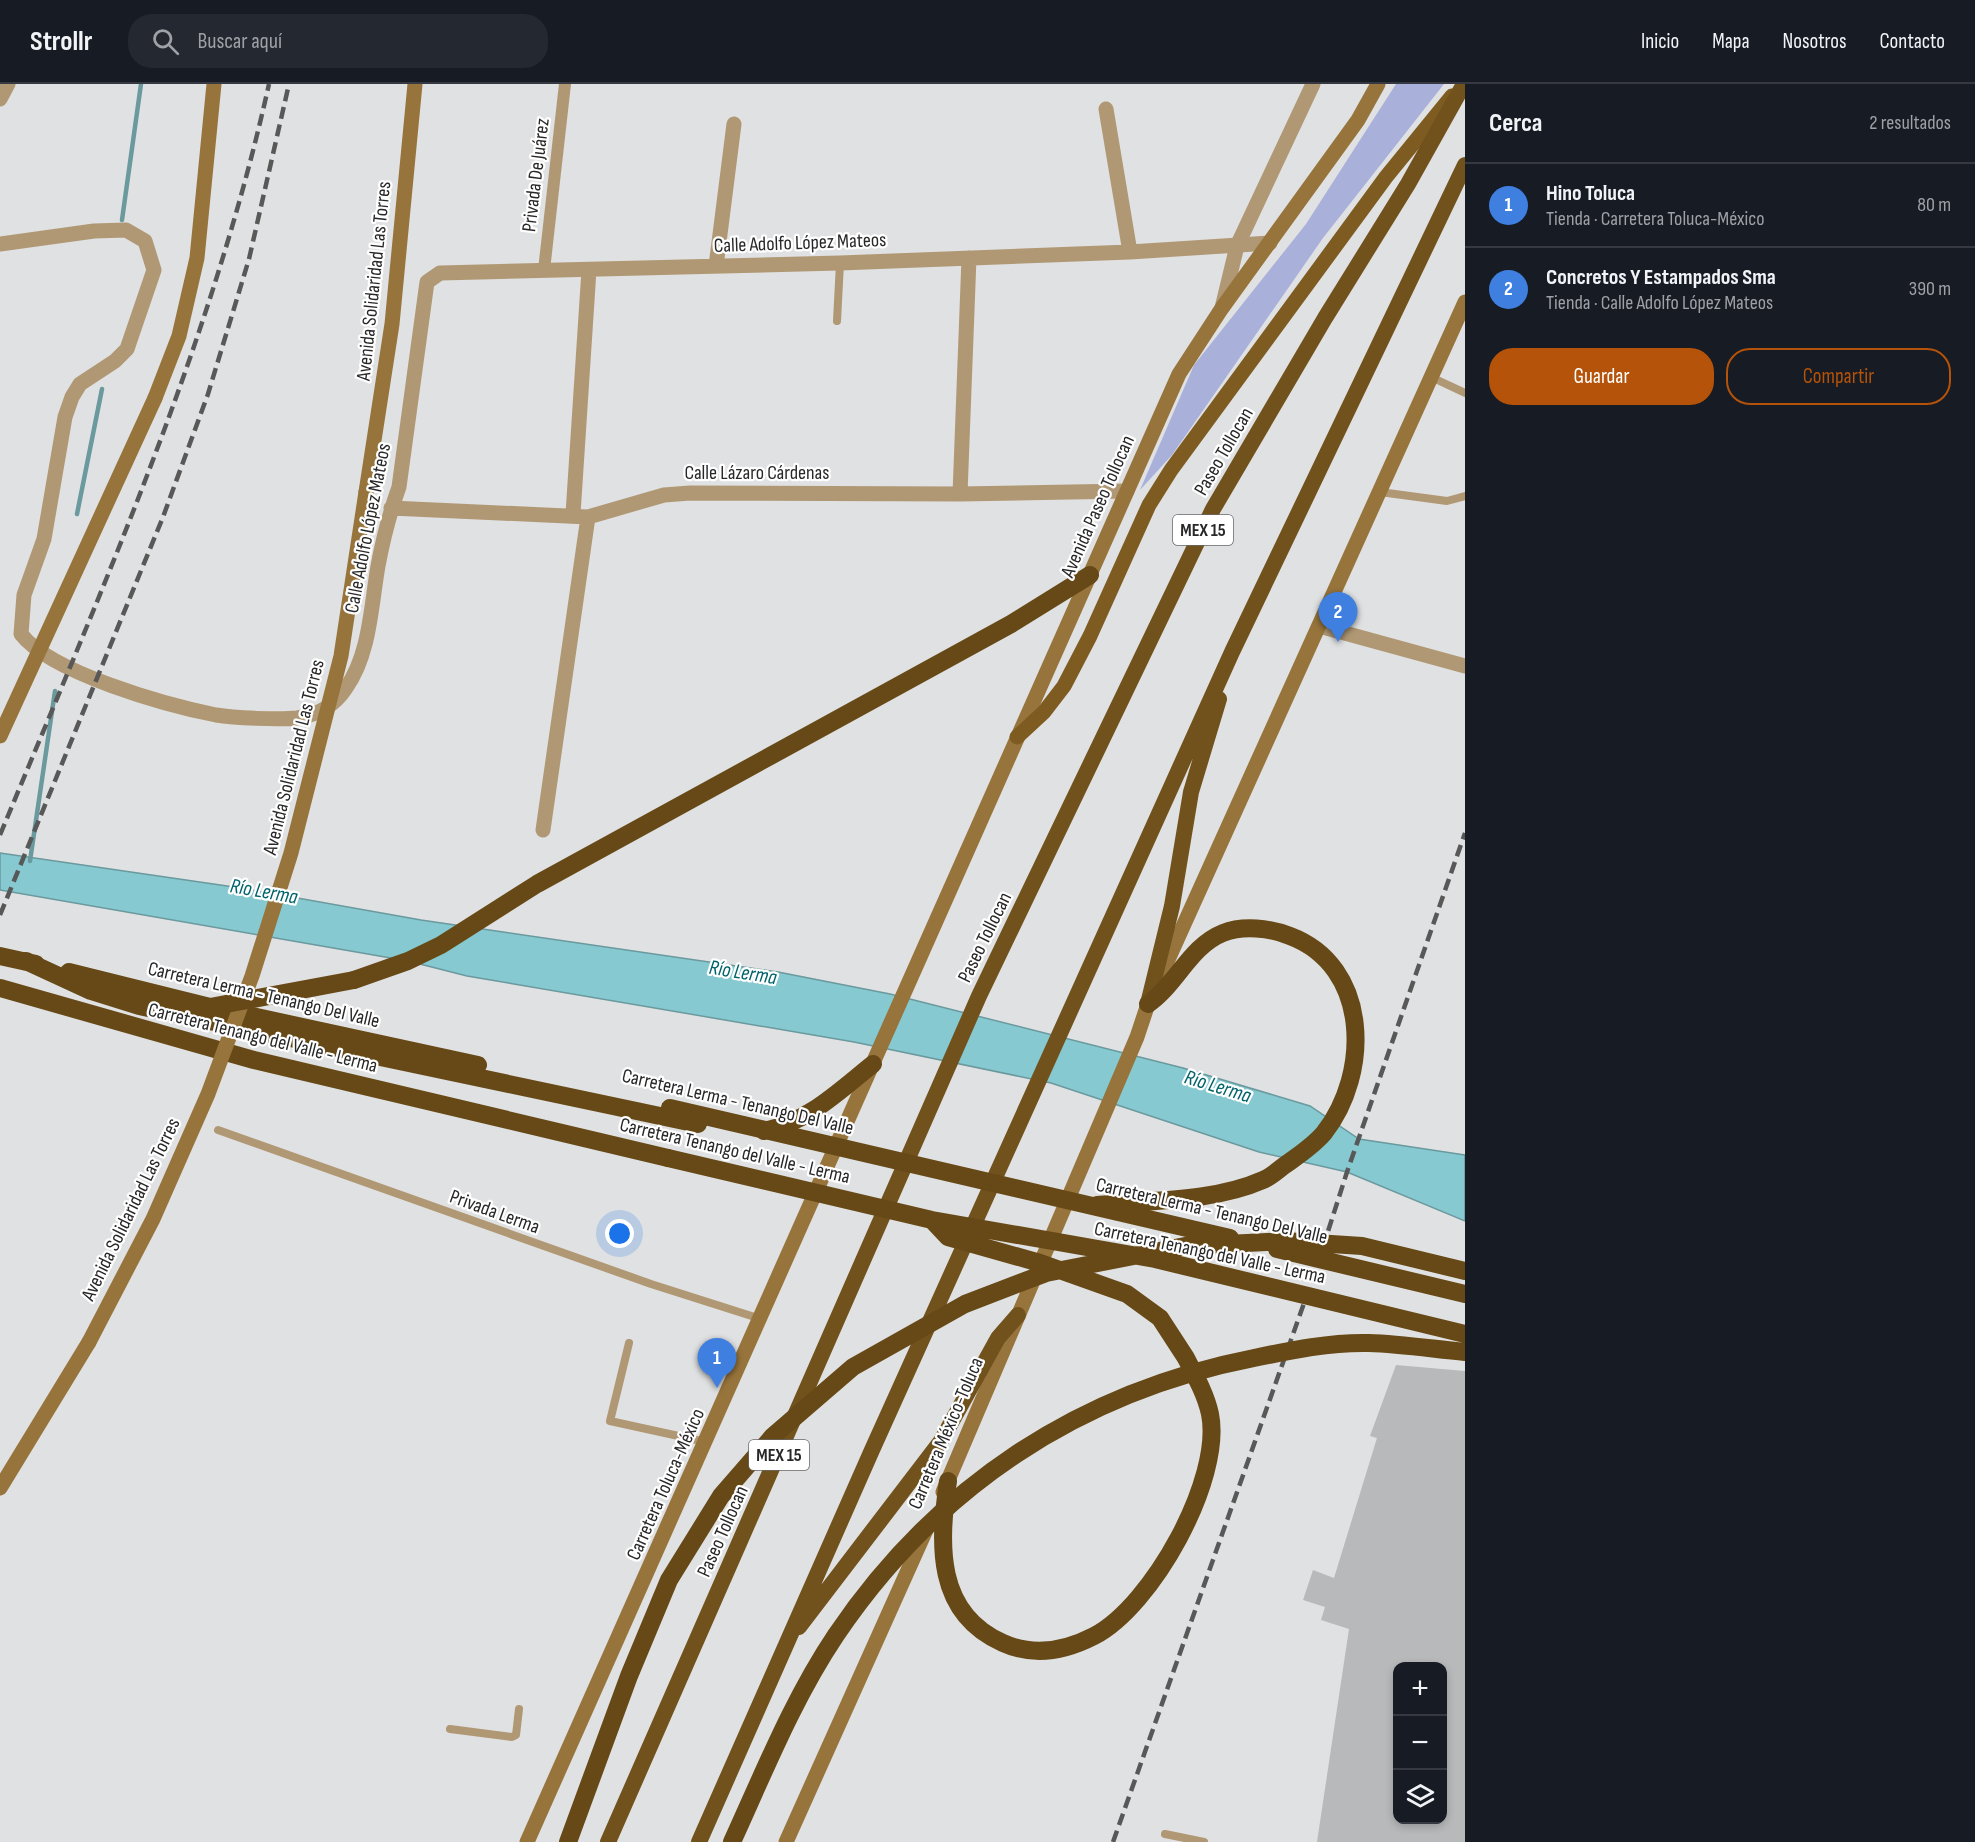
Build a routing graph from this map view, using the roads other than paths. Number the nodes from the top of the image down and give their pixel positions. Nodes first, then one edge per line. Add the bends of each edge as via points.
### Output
1 (8, 84) edge
2 (214, 84) edge
3 (415, 84) edge
4 (566, 84) edge
5 (1313, 84) edge
6 (1378, 84) edge
7 (1463, 84) edge
8 (0, 99) edge
9 (1106, 109) dead end
10 (734, 124) dead end
11 (1465, 165) edge
12 (1270, 243) junction
13 (0, 244) edge
14 (1237, 246) junction
15 (1130, 252) junction
16 (969, 258) junction
17 (840, 263) junction
18 (716, 266) junction
19 (544, 270) junction
20 (589, 270) junction
21 (1465, 302) edge
22 (1222, 308) junction
23 (837, 321) dead end
24 (1431, 378) junction
25 (1465, 393) edge
26 (1127, 491) junction
27 (1380, 492) junction
28 (960, 494) junction
29 (1465, 496) edge
30 (392, 508) junction
31 (581, 515) junction
32 (1090, 575) junction
33 (1319, 626) junction
34 (1232, 652) junction
35 (1465, 666) edge
36 (0, 735) edge
37 (1017, 737) junction
38 (543, 830) dead end
39 (0, 956) edge
40 (26, 961) junction
41 (911, 977) joint
42 (0, 988) edge
43 (1148, 1004) junction
44 (210, 1007) junction
45 (875, 1059) junction
46 (218, 1130) dead end
47 (1095, 1206) junction
48 (932, 1220) junction
49 (1040, 1263) junction
50 (1465, 1271) edge
51 (1465, 1294) edge
52 (1018, 1315) junction
53 (761, 1319) junction
54 (1465, 1334) edge
55 (629, 1343) dead end
56 (1465, 1352) edge
57 (706, 1442) junction
58 (948, 1481) junction
59 (0, 1488) edge
60 (786, 1642) junction
61 (519, 1708) dead end
62 (450, 1730) dead end
63 (1165, 1833) dead end
64 (527, 1842) edge
65 (568, 1842) edge
66 (608, 1842) edge
67 (699, 1842) edge
68 (732, 1842) edge
69 (786, 1842) edge
70 (1204, 1842) edge

1 - 8 street
2 - 36 main road, bridge via 197,258 179,336
3 - 59 main road, Avenida Solidaridad Las Torres, bridge via 392,324 341,656 291,853 252,976 208,1094 157,1209 89,1342
4 - 19 street, Privada De Juárez
5 - 14 street
6 - 12 main road, Avenida Paseo Tollocan via 1358,120
7 - 37 main road via 1386,177 1171,470 1149,505 1064,686
7 - 66 highway, Paseo Tollocan / MEX 15 via 1408,184 1213,509 979,996
9 - 15 street
10 - 18 street
11 - 34 highway
12 - 14 street, Calle Adolfo López Mateos
12 - 22 main road, Avenida Paseo Tollocan
13 - 30 street, Calle Adolfo López Mateos via 126,230 146,241 154,270 128,349 80,384 65,417 44,539 20,617 21,634 44,655 118,688 217,715 297,718 321,711 334,704 356,671 370,622
14 - 15 street, Calle Adolfo López Mateos
14 - 22 street
15 - 16 street, Calle Adolfo López Mateos
16 - 17 street, Calle Adolfo López Mateos
16 - 28 street
17 - 18 street, Calle Adolfo López Mateos
17 - 23 lane
18 - 20 street, Calle Adolfo López Mateos
19 - 20 street, Calle Adolfo López Mateos
19 - 30 street, Calle Adolfo López Mateos via 440,273 428,282 399,487
20 - 31 street
21 - 24 main road
22 - 26 main road, Avenida Paseo Tollocan via 1179,374
24 - 25 lane
24 - 27 main road
26 - 28 street, Calle Lázaro Cárdenas
26 - 32 main road, Avenida Paseo Tollocan
27 - 29 lane via 1447,501
27 - 33 main road
28 - 31 street, Calle Lázaro Cárdenas via 690,493 640,500
30 - 31 street, Calle Lázaro Cárdenas
31 - 38 street
32 - 37 main road, Avenida Paseo Tollocan
32 - 44 highway, bridge via 1011,624 537,884 441,945 354,980
33 - 35 street
33 - 43 main road
34 - 43 highway via 1191,792 1172,906
34 - 60 highway
37 - 41 main road, Avenida Paseo Tollocan
39 - 40 highway, Carretera Lerma - Tenango Del Valle
40 - 44 highway, Carretera Lerma - Tenango Del Valle
40 - 45 highway via 91,991 139,1006 723,1128 762,1132 780,1128 819,1108
41 - 45 main road, Carretera Toluca-México
42 - 48 highway, Carretera Tenango del Valle - Lerma, bridge via 254,1060
43 - 47 highway via 1164,993 1203,946 1224,933 1269,930 1298,939 1324,955 1344,981 1355,1024 1353,1066 1336,1113 1324,1132 1308,1149 1265,1179 1236,1189
43 - 49 main road, Carretera México-Toluca, bridge
44 - 47 highway, Carretera Lerma - Tenango Del Valle, bridge
45 - 53 main road, Carretera Toluca-México
46 - 53 lane, Privada Lerma via 651,1284
47 - 51 highway, Carretera Lerma - Tenango Del Valle, bridge
48 - 49 highway, bridge via 948,1237
48 - 54 highway, Carretera Tenango del Valle - Lerma, bridge via 1155,1259
49 - 52 main road, Carretera México-Toluca, bridge
49 - 58 highway, bridge via 1127,1294 1161,1318 1200,1385 1210,1415 1211,1442 1194,1509 1170,1557 1125,1610 1097,1635 1046,1652 1017,1649 972,1625 958,1607 944,1550
50 - 65 highway, bridge via 1362,1246 1285,1241 1185,1246 1046,1273 965,1304 853,1367 774,1436 721,1496 669,1580
52 - 58 main road, Carretera México-Toluca
52 - 60 highway via 998,1338 941,1441 825,1597
53 - 57 main road, Carretera Toluca-México
55 - 57 lane via 610,1421
56 - 68 highway, bridge via 1368,1343 1300,1348 1203,1368 1130,1393 1035,1440 959,1497 899,1554 836,1635 794,1707
57 - 64 main road, Carretera Toluca-México
58 - 69 main road, Carretera México-Toluca
60 - 67 highway
61 - 62 lane via 516,1735 512,1737
63 - 70 lane

